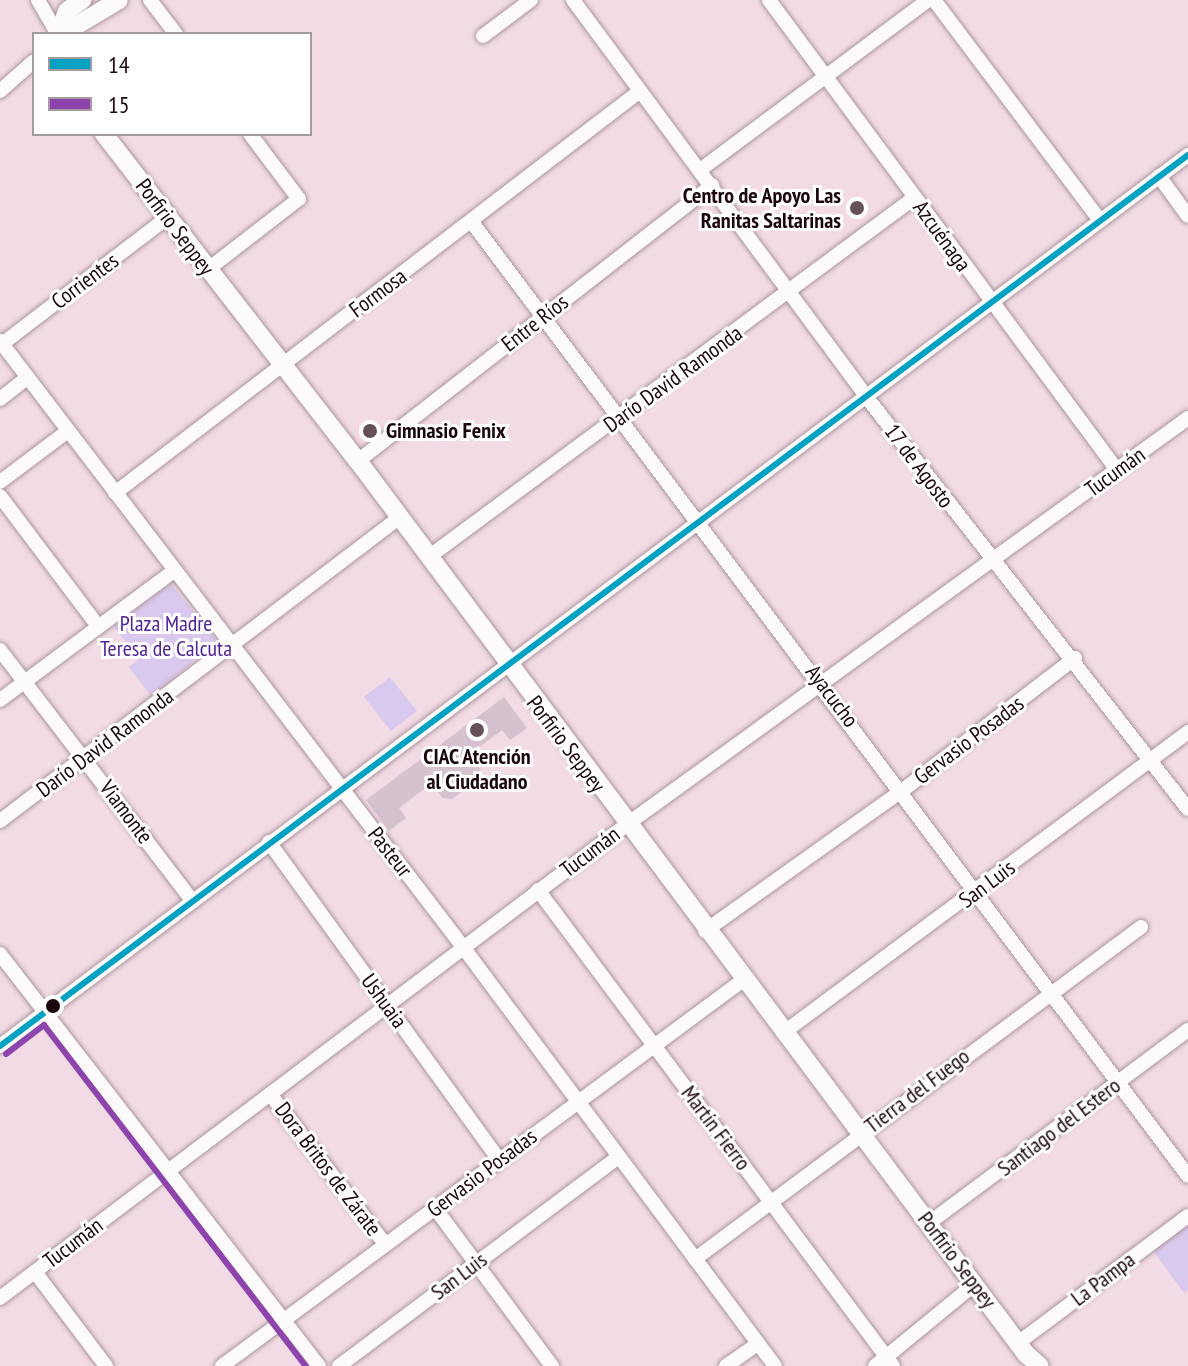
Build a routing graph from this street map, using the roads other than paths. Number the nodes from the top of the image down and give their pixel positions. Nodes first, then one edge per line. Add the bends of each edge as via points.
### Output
1 (38, 0) edge
2 (82, 0) edge
3 (119, 0) edge
4 (150, 0) edge
5 (531, 0) edge
6 (573, 0) edge
7 (769, 0) edge
8 (931, 0) edge
9 (58, 32) edge
10 (60, 32) edge
11 (63, 32) edge
12 (174, 32) edge
13 (483, 36) dead end
14 (32, 63) edge
15 (824, 75) junction
16 (0, 91) edge
17 (640, 91) junction
18 (106, 136) edge
19 (252, 136) edge
20 (1188, 155) edge
21 (700, 170) junction
22 (1159, 176) junction
23 (712, 185) junction
24 (914, 198) junction
25 (1188, 216) edge
26 (168, 217) junction
27 (1100, 220) junction
28 (471, 221) junction
29 (207, 270) junction
30 (792, 291) junction
31 (993, 305) junction
32 (542, 318) junction
33 (1, 343) edge
34 (281, 367) junction
35 (27, 378) junction
36 (0, 399) edge
37 (868, 399) junction
38 (1188, 418) edge
39 (617, 421) junction
40 (68, 431) junction
41 (358, 461) junction
42 (1117, 470) junction
43 (0, 482) edge
44 (115, 493) junction
45 (0, 496) edge
46 (400, 517) junction
47 (697, 523) junction
48 (430, 556) junction
49 (992, 562) junction
50 (174, 571) junction
51 (98, 626) junction
52 (233, 647) junction
53 (0, 650) edge
54 (1075, 658) junction
55 (507, 666) junction
56 (24, 682) junction
57 (824, 685) junction
58 (0, 700) edge
59 (1188, 732) edge
60 (85, 758) junction
61 (1152, 760) junction
62 (341, 788) junction
63 (903, 790) junction
64 (1188, 809) edge
65 (0, 821) edge
66 (626, 825) junction
67 (269, 842) junction
68 (538, 890) junction
69 (978, 891) junction
70 (192, 900) junction
71 (1141, 927) dead end
72 (705, 931) junction
73 (463, 947) junction
74 (0, 954) edge
75 (743, 980) junction
76 (1049, 990) junction
77 (387, 1005) junction
78 (46, 1011) junction
79 (1188, 1030) edge
80 (783, 1033) junction
81 (654, 1045) junction
82 (0, 1046) edge
83 (1118, 1083) junction
84 (270, 1094) junction
85 (577, 1102) junction
86 (862, 1132) junction
87 (617, 1158) junction
88 (499, 1160) junction
89 (169, 1171) junction
90 (1188, 1176) edge
91 (771, 1202) junction
92 (435, 1208) junction
93 (1188, 1216) edge
94 (929, 1223) junction
95 (386, 1245) junction
96 (695, 1259) junction
97 (476, 1263) junction
98 (35, 1272) junction
99 (975, 1284) junction
100 (0, 1298) edge
101 (284, 1320) junction
102 (758, 1344) junction
103 (1028, 1357) edge
104 (885, 1363) edge
105 (106, 1366) edge
106 (222, 1366) edge
107 (319, 1366) edge
108 (339, 1366) edge
109 (552, 1366) edge
110 (726, 1366) edge
111 (775, 1366) edge

1 - 9 street
2 - 10 main road via 67,11
3 - 11 main road
4 - 12 street
5 - 13 street
6 - 17 street, 17 de Agosto
7 - 15 street, Azcuénaga
8 - 15 street
8 - 27 street
14 - 16 street
15 - 21 street
15 - 24 street, Azcuénaga
17 - 21 street, 17 de Agosto
17 - 28 street, Formosa
18 - 26 main road, Porfirio Seppey
19 - 29 street via 299,199
20 - 22 street
21 - 23 street, 17 de Agosto
22 - 25 street
22 - 27 street
23 - 30 street, 17 de Agosto
23 - 32 street, Entre Ríos
24 - 30 street, Darío David Ramonda
24 - 31 street, Azcuénaga
26 - 29 main road, Porfirio Seppey
26 - 33 street, Corrientes
27 - 31 street
28 - 32 street, Ayacucho
28 - 34 street, Formosa
29 - 34 main road, Porfirio Seppey
30 - 37 street, 17 de Agosto
30 - 39 street, Darío David Ramonda
31 - 37 street
31 - 42 street, Azcuénaga
32 - 39 street, Ayacucho
32 - 41 street, Entre Ríos
33 - 35 street, Pasteur
34 - 41 main road, Porfirio Seppey
34 - 44 street, Formosa
35 - 36 street
35 - 40 street, Pasteur
37 - 47 street
37 - 49 street, 17 de Agosto
38 - 42 street, Tucumán
39 - 47 street, Ayacucho
39 - 48 street, Darío David Ramonda
40 - 43 street
40 - 44 street, Pasteur
41 - 46 main road, Porfirio Seppey
42 - 49 street, Tucumán
44 - 50 street, Pasteur
45 - 51 street
46 - 48 main road, Porfirio Seppey
46 - 52 street, Darío David Ramonda
47 - 55 street
47 - 57 street, Ayacucho
48 - 55 main road, Porfirio Seppey
49 - 54 street, 17 de Agosto
49 - 57 street, Tucumán
50 - 51 street
50 - 52 street, Pasteur
51 - 56 street
52 - 60 street, Darío David Ramonda
52 - 62 street, Pasteur
53 - 56 street, Viamonte
54 - 61 street, 17 de Agosto
54 - 63 street, Gervasio Posadas
55 - 62 street
55 - 66 main road, Porfirio Seppey
56 - 58 street
56 - 60 street, Viamonte
57 - 63 street, Ayacucho
57 - 66 street, Tucumán
59 - 61 street, San Luis
60 - 65 street, Darío David Ramonda
60 - 70 street, Viamonte
61 - 64 street, 17 de Agosto
61 - 69 street, San Luis
62 - 67 street
62 - 73 street, Pasteur
63 - 69 street, Ayacucho
63 - 72 street, Gervasio Posadas
66 - 68 street, Tucumán
66 - 72 main road, Porfirio Seppey
67 - 70 street
67 - 77 street, Ushuaia
68 - 73 street, Tucumán
68 - 81 street, Martín Fierro
69 - 76 street, Ayacucho
69 - 80 street, San Luis
70 - 78 street
71 - 76 street, Tierra del Fuego
72 - 75 main road, Porfirio Seppey
73 - 77 street, Tucumán
73 - 85 street, Pasteur
74 - 78 street
75 - 80 main road, Porfirio Seppey
75 - 81 street, Gervasio Posadas
76 - 83 street, Ayacucho
76 - 86 street, Tierra del Fuego
77 - 84 street, Tucumán
77 - 88 street, Ushuaia
78 - 82 street
78 - 89 street
79 - 83 street, Santiago del Estero
80 - 86 main road, Porfirio Seppey
81 - 85 street, Gervasio Posadas
81 - 91 street, Martín Fierro
83 - 90 street, Ayacucho
83 - 94 street, Santiago del Estero
84 - 89 street, Tucumán
84 - 95 street, Dora Britos de Zárate
85 - 87 street, Pasteur
85 - 88 street, Gervasio Posadas
86 - 91 street, Tierra del Fuego
86 - 94 main road, Porfirio Seppey
87 - 96 street, Pasteur
87 - 97 street, San Luis
88 - 92 street, Gervasio Posadas
89 - 98 street, Tucumán
89 - 101 street
91 - 96 street, Tierra del Fuego
91 - 104 street, Martín Fierro
92 - 95 street, Gervasio Posadas
92 - 97 street
93 - 103 street, La Pampa
94 - 99 main road, Porfirio Seppey
95 - 101 street, Gervasio Posadas
96 - 102 street, Pasteur
97 - 108 street, San Luis
97 - 109 street
98 - 100 street, Tucumán
98 - 105 street
99 - 103 main road, Porfirio Seppey
99 - 104 street
101 - 106 street, Gervasio Posadas
101 - 107 street
102 - 110 street
102 - 111 street, Pasteur

